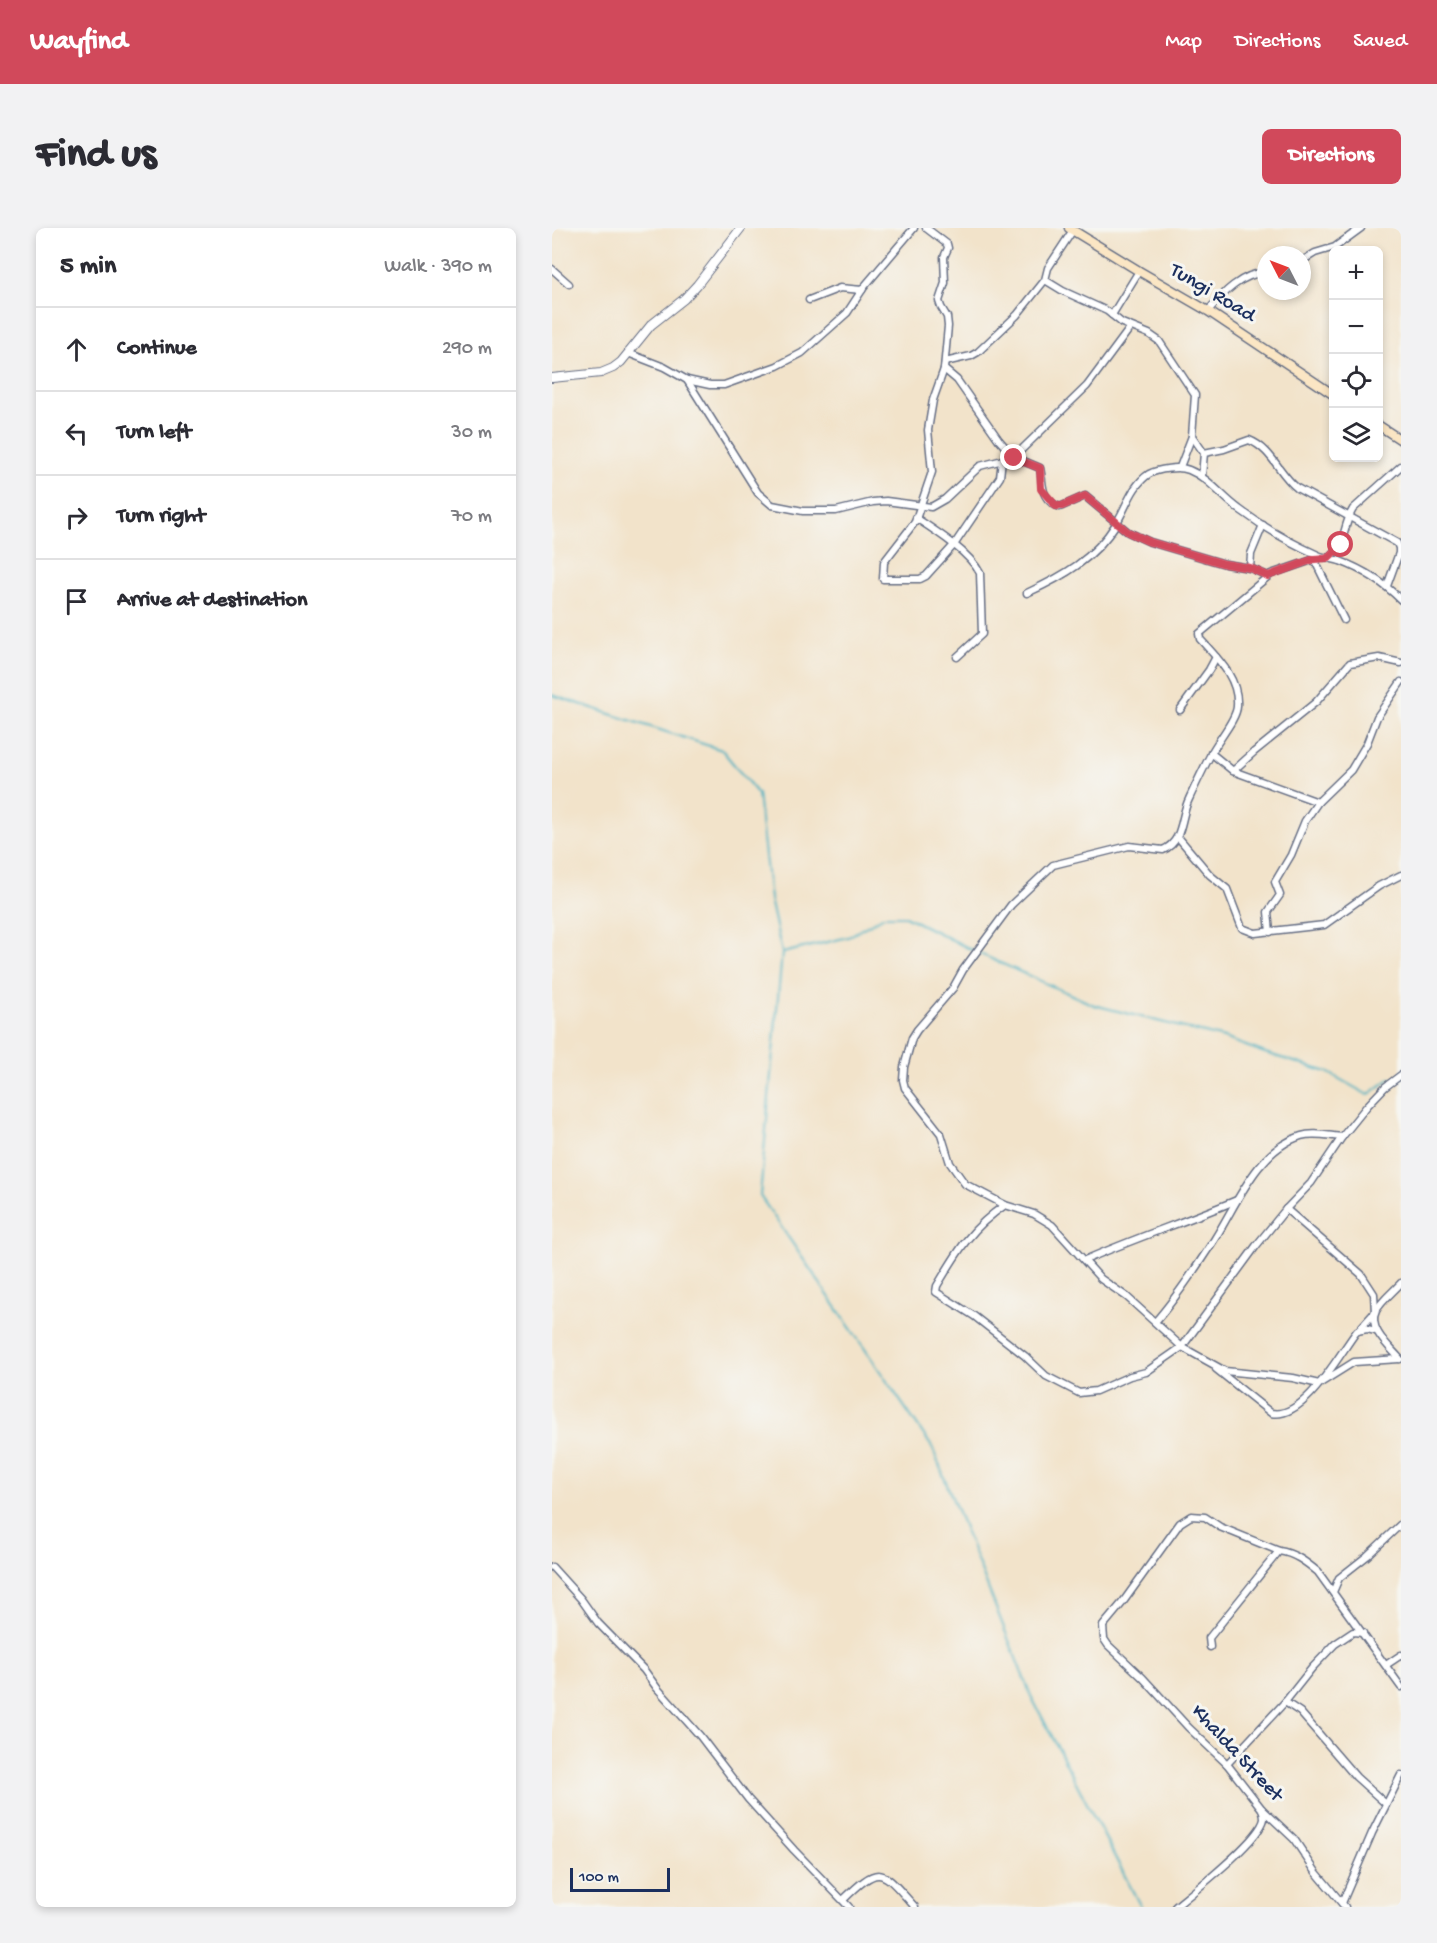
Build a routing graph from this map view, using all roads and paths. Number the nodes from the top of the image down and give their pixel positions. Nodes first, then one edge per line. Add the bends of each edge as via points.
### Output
1 (741, 228) edge
2 (914, 228) edge
3 (926, 228) edge
4 (1361, 228) edge
5 (1071, 229) edge
6 (1311, 255) edge
7 (552, 269) edge
8 (1139, 272) junction
9 (1257, 275) edge
10 (1046, 280) junction
11 (569, 284) dead end
12 (862, 290) junction
13 (808, 300) dead end
14 (1208, 311) junction
15 (1112, 315) junction
16 (1130, 328) junction
17 (628, 353) junction
18 (945, 365) junction
19 (552, 378) edge
20 (687, 380) junction
21 (1329, 392) edge
22 (1383, 428) edge
23 (1192, 436) junction
24 (1401, 440) edge
25 (1204, 453) junction
26 (1014, 458) junction
27 (1002, 460) junction
28 (1401, 466) edge
29 (1180, 467) junction
30 (1202, 476) junction
31 (921, 506) junction
32 (1349, 516) junction
33 (916, 518) junction
34 (1117, 522) junction
35 (1263, 525) junction
36 (954, 545) junction
37 (1324, 557) junction
38 (1314, 559) junction
39 (1250, 568) junction
40 (1268, 576) junction
41 (1387, 586) junction
42 (1028, 593) dead end
43 (1401, 600) edge
44 (1344, 620) dead end
45 (957, 657) dead end
46 (1216, 657) junction
47 (1401, 663) edge
48 (1401, 682) edge
49 (1180, 710) dead end
50 (1211, 753) junction
51 (1233, 771) junction
52 (1318, 802) junction
53 (1178, 837) junction
54 (1401, 875) edge
55 (1270, 932) junction
56 (1401, 1075) edge
57 (1342, 1137) junction
58 (1238, 1200) junction
59 (1005, 1205) junction
60 (1286, 1209) junction
61 (1085, 1260) junction
62 (1401, 1282) edge
63 (1375, 1312) junction
64 (1155, 1322) junction
65 (1357, 1331) junction
66 (1376, 1331) junction
67 (1182, 1347) junction
68 (1400, 1359) edge
69 (1206, 1362) junction
70 (1319, 1384) junction
71 (1401, 1524) edge
72 (1279, 1551) junction
73 (552, 1567) edge
74 (1333, 1592) junction
75 (1363, 1633) junction
76 (1210, 1647) dead end
77 (1401, 1655) edge
78 (1386, 1665) junction
79 (1401, 1687) edge
80 (1285, 1702) junction
81 (1227, 1764) junction
82 (1401, 1775) edge
83 (1386, 1804) junction
84 (1262, 1809) junction
85 (843, 1900) junction
86 (1343, 1905) edge
87 (849, 1907) edge
88 (915, 1907) edge
89 (1174, 1907) edge

1 - 17 street via 691,292 651,325
2 - 12 street
3 - 18 street via 948,245 944,257 945,283 939,301 948,321
4 - 6 street via 1335,247
5 - 8 main road, Tungi Road
5 - 10 street via 1048,268
7 - 11 street
8 - 14 main road, Tungi Road
8 - 15 street
9 - 14 street via 1226,289
10 - 15 street
10 - 18 street via 978,352
12 - 13 street via 840,288
12 - 20 street via 847,314 797,356 724,385
14 - 21 main road, Tungi Road
15 - 16 street
16 - 23 street via 1159,341 1190,386 1195,395
16 - 26 street via 1087,386
17 - 19 street via 607,371
17 - 20 street
18 - 26 street
18 - 31 street via 933,400 928,430 932,472
20 - 31 street via 758,493 772,505 804,511 836,511 886,501
22 - 24 main road
23 - 25 street
23 - 29 street
25 - 30 street
25 - 32 street via 1249,440 1269,454 1297,488
26 - 27 street
26 - 34 street via 1040,468 1041,489 1054,505 1060,507 1085,496
27 - 31 street via 980,466 937,504
27 - 36 street via 1000,477
28 - 32 street
29 - 30 street
29 - 34 street via 1146,476
30 - 35 street via 1236,508
31 - 33 street
32 - 37 street via 1341,545
32 - 41 street via 1399,545
33 - 36 street
33 - 36 street via 885,559 883,579 924,578
34 - 39 street via 1150,542
34 - 42 street via 1076,568
35 - 37 street
35 - 39 street via 1251,554
36 - 45 street via 980,573 982,634
37 - 38 street
37 - 41 street via 1358,568
38 - 40 street
38 - 44 street
39 - 40 street
40 - 46 street via 1199,634
41 - 43 street
46 - 49 street
46 - 50 street via 1235,685 1238,705
47 - 51 street via 1379,658 1350,663 1316,702
48 - 52 street via 1377,717 1352,770
50 - 51 street
50 - 53 street via 1182,813
51 - 52 street
52 - 55 street via 1302,825 1275,882 1280,896 1268,912
53 - 55 street via 1227,889 1242,928 1255,933
53 - 59 street via 1163,850 1129,846 1053,865 1011,905 953,988 912,1038 903,1072 907,1092 941,1134 959,1177 969,1187
54 - 55 street via 1324,925
56 - 57 street via 1376,1096
57 - 58 street via 1302,1136 1286,1144 1258,1166
57 - 60 street via 1311,1183
58 - 61 street
58 - 64 street
59 - 61 street via 1034,1214 1052,1225
59 - 67 street via 975,1229 960,1248 937,1286 940,1296 974,1316 1046,1376 1079,1393 1146,1372
60 - 63 street via 1361,1274 1374,1294
60 - 67 street
61 - 64 street via 1104,1281
62 - 63 street
63 - 65 street
63 - 66 street
64 - 67 street
65 - 66 street
65 - 70 street
66 - 68 street
67 - 69 street
68 - 70 street via 1354,1362
69 - 70 street via 1231,1372
69 - 70 street via 1272,1413 1287,1412
71 - 74 street via 1339,1578
72 - 74 street via 1306,1562
72 - 76 street via 1209,1638
72 - 81 street, Khalda Street via 1205,1517 1191,1516 1176,1528 1102,1626 1108,1646
73 - 85 street via 700,1736 748,1799
74 - 75 street
75 - 78 street
75 - 80 street via 1353,1632 1335,1644
77 - 78 street
78 - 79 street
80 - 81 street
80 - 83 street via 1300,1712 1356,1777
81 - 84 street, Khalda Street
82 - 83 street
83 - 86 street
84 - 86 street, Khalda Street via 1294,1839
84 - 89 street via 1264,1820 1259,1829 1204,1884
85 - 87 street
85 - 88 street via 875,1874 886,1877

